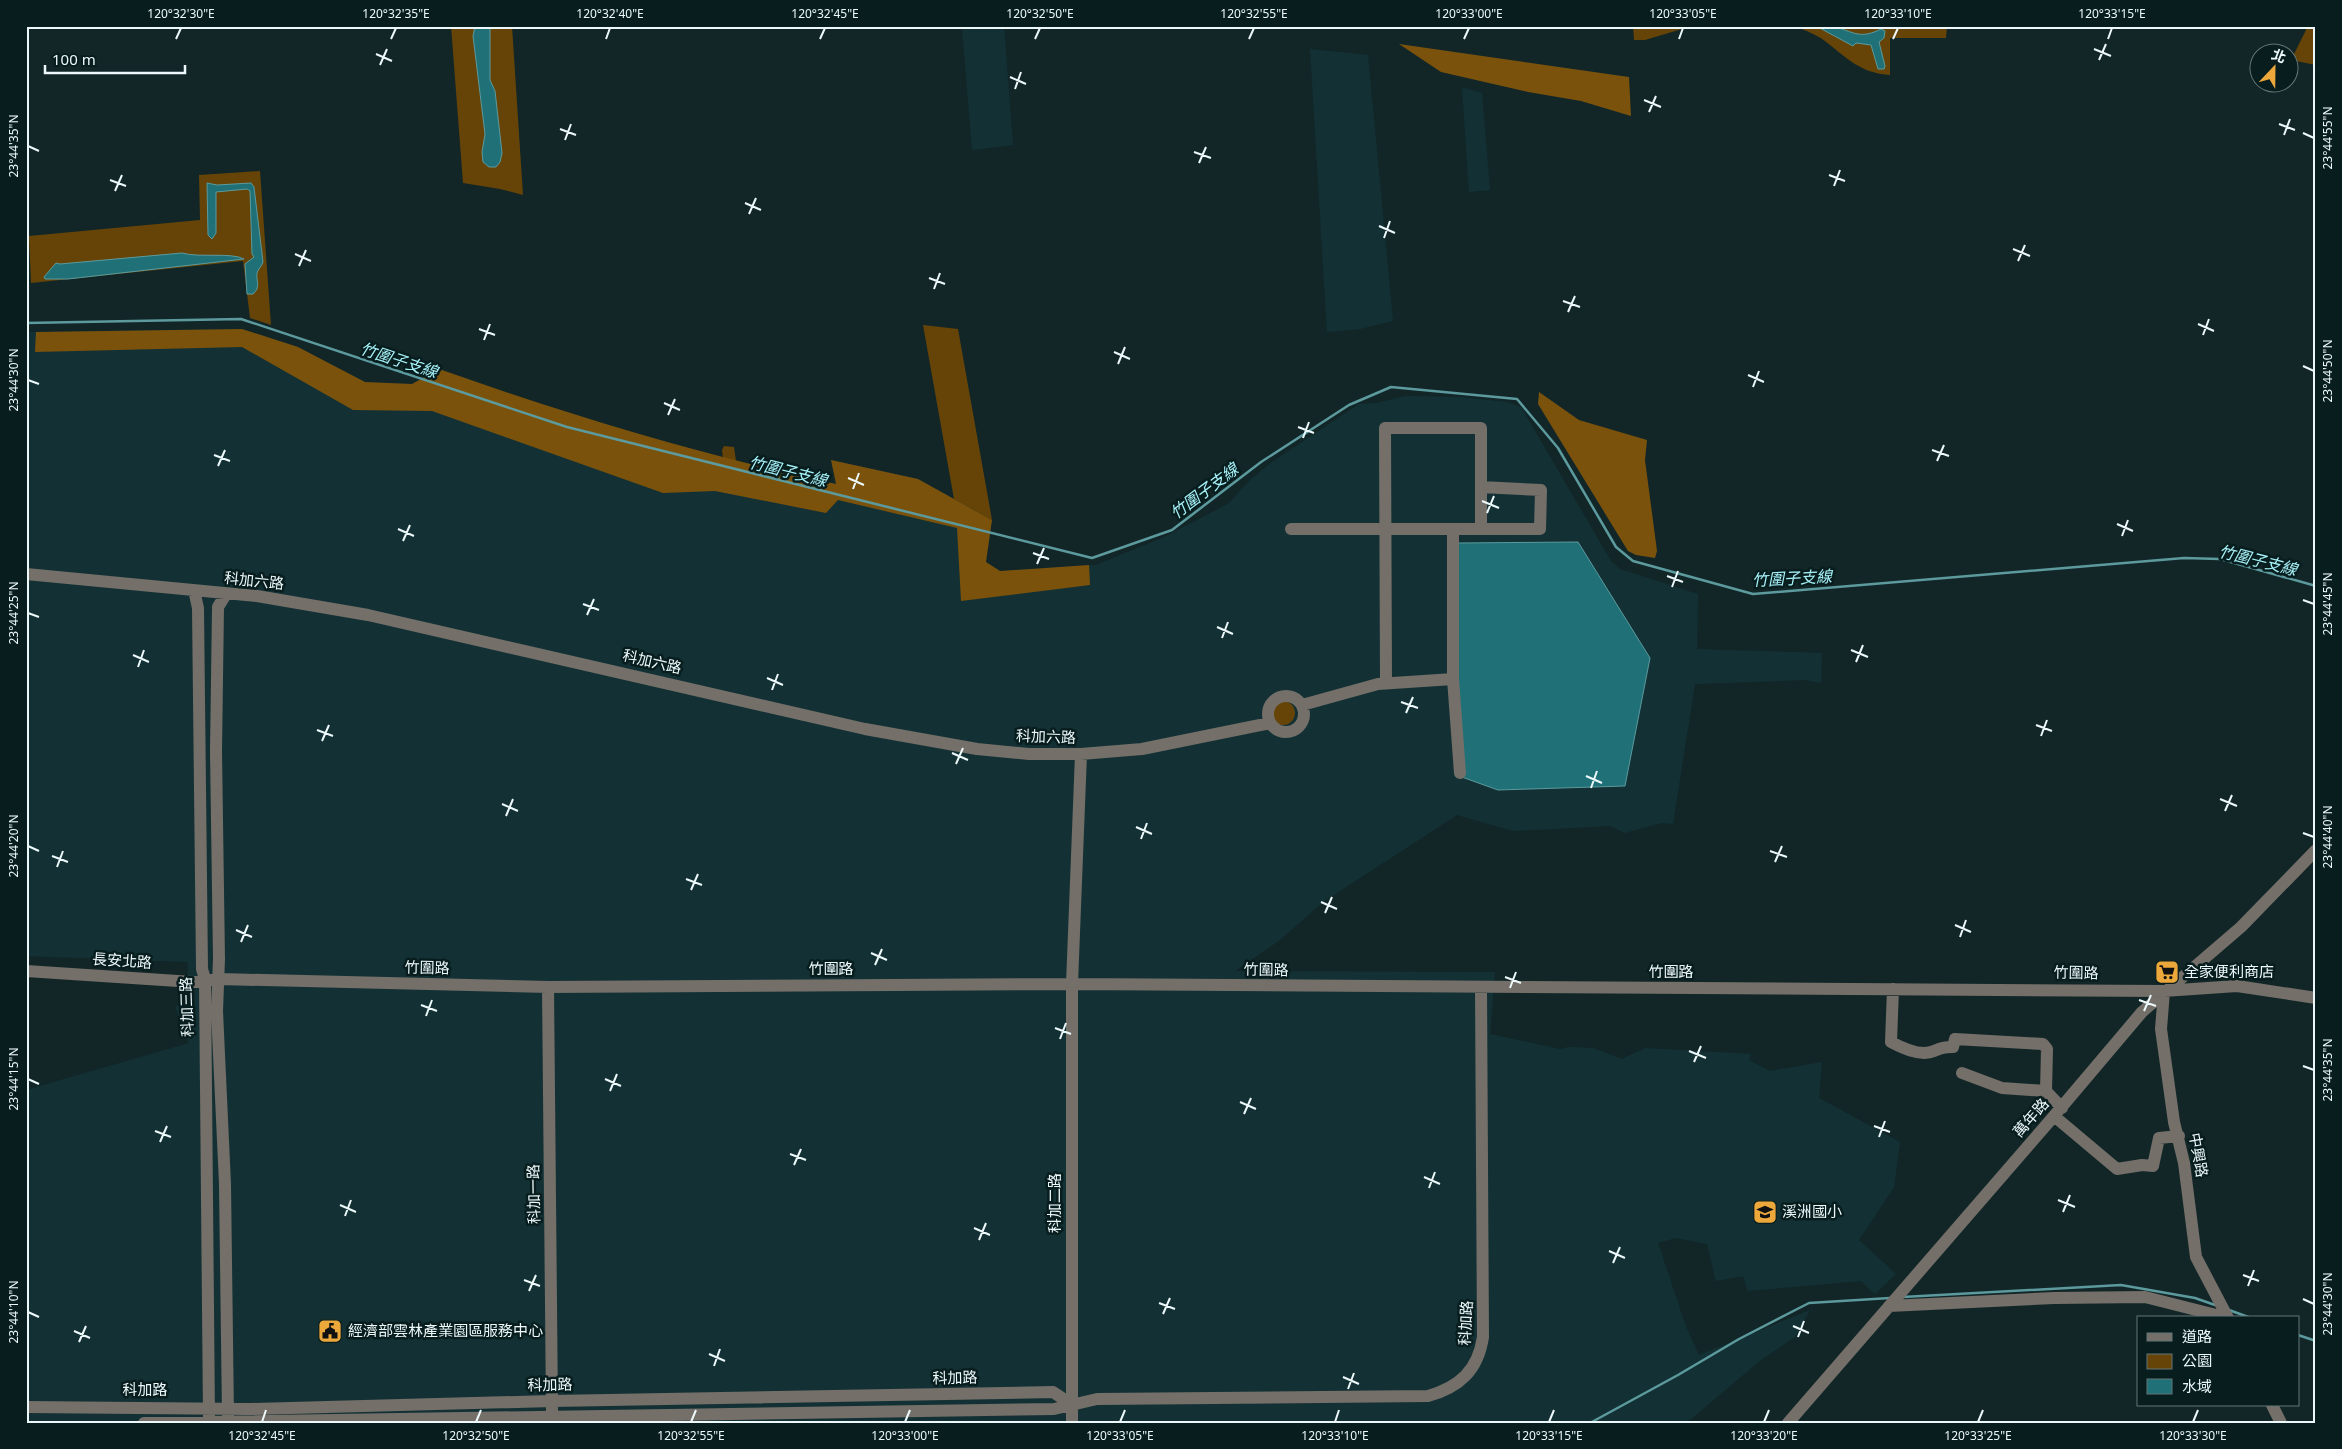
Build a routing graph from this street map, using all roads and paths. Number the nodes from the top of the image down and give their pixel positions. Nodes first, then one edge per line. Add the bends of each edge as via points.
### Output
1 (1481, 487) junction
2 (1291, 529) dead end
3 (1386, 529) junction
4 (1453, 529) junction
5 (1481, 529) junction
6 (26, 574) edge
7 (194, 590) junction
8 (226, 594) junction
9 (1453, 679) junction
10 (1386, 683) junction
11 (1302, 705) junction
12 (1270, 723) junction
13 (1081, 754) junction
14 (1460, 773) dead end
15 (2316, 850) edge
16 (26, 970) edge
17 (213, 979) junction
18 (1072, 984) junction
19 (548, 987) junction
20 (1481, 988) junction
21 (1893, 989) junction
22 (2164, 991) junction
23 (2316, 998) edge
24 (1962, 1073) dead end
25 (2046, 1091) junction
26 (2058, 1112) junction
27 (2179, 1136) junction
28 (1894, 1300) junction
29 (2225, 1313) edge
30 (552, 1401) junction
31 (1071, 1404) junction
32 (2272, 1406) edge
33 (26, 1407) edge
34 (229, 1408) junction
35 (209, 1409) junction
36 (552, 1418) junction
37 (144, 1423) edge
38 (209, 1423) edge
39 (228, 1423) edge
40 (1072, 1423) edge
41 (1788, 1423) edge
42 (2281, 1423) edge

1 - 3 street via 1481,428 1385,428
1 - 5 street
1 - 5 street via 1541,490 1540,530
2 - 3 street
3 - 4 street
3 - 10 street
4 - 5 street
4 - 9 street
6 - 7 street, 科加六路
7 - 8 street, 科加六路
7 - 17 street, 科加三路 via 198,608 202,969
8 - 13 street, 科加六路 via 257,596 368,615 921,740 977,749
8 - 17 street, 科加三路 via 218,607
9 - 10 street
9 - 14 street
10 - 11 street
11 - 12 street via 1302,723 1292,731 1279,731
11 - 12 street via 1294,697 1277,697 1267,711
12 - 13 street, 科加六路 via 1142,749
13 - 18 street, 科加二路
15 - 22 street, 萬年路 via 2241,926
16 - 17 street, 長安北路 via 193,982
17 - 19 street, 竹圍路
17 - 34 street, 科加三路 via 225,1184
17 - 35 street, 科加三路
18 - 19 street, 竹圍路
18 - 20 street, 竹圍路
18 - 31 street, 科加二路
19 - 30 street, 科加一路
20 - 21 street, 竹圍路
20 - 31 street, 科加路 via 1484,1332 1480,1356 1462,1379 1446,1390 1428,1396 1097,1399
21 - 22 street, 竹圍路
21 - 25 street via 1891,1042 1906,1050 1922,1052 1953,1047 1955,1039 2043,1044 2047,1049
22 - 23 street, 竹圍路 via 2238,986
22 - 26 street, 萬年路 via 2142,1012
22 - 27 street, 中興路 via 2161,1028 2174,1122
24 - 25 street via 2002,1088
25 - 26 street
26 - 27 street via 2117,1169 2153,1166 2159,1138
26 - 28 street, 萬年路
27 - 29 street, 中興路 via 2196,1257
28 - 29 street via 2145,1297
28 - 41 street, 萬年路
30 - 31 street, 科加路 via 1053,1392
30 - 34 street, 科加路
30 - 36 street, 科加一路
31 - 36 street, 科加路 via 1054,1409
31 - 40 street, 科加二路
32 - 42 street
33 - 35 street, 科加路 via 185,1406
34 - 35 street, 科加路
34 - 39 street, 科加三路
35 - 38 street, 科加三路
36 - 39 street, 科加路
37 - 38 street, 科加路
38 - 39 street, 科加路

